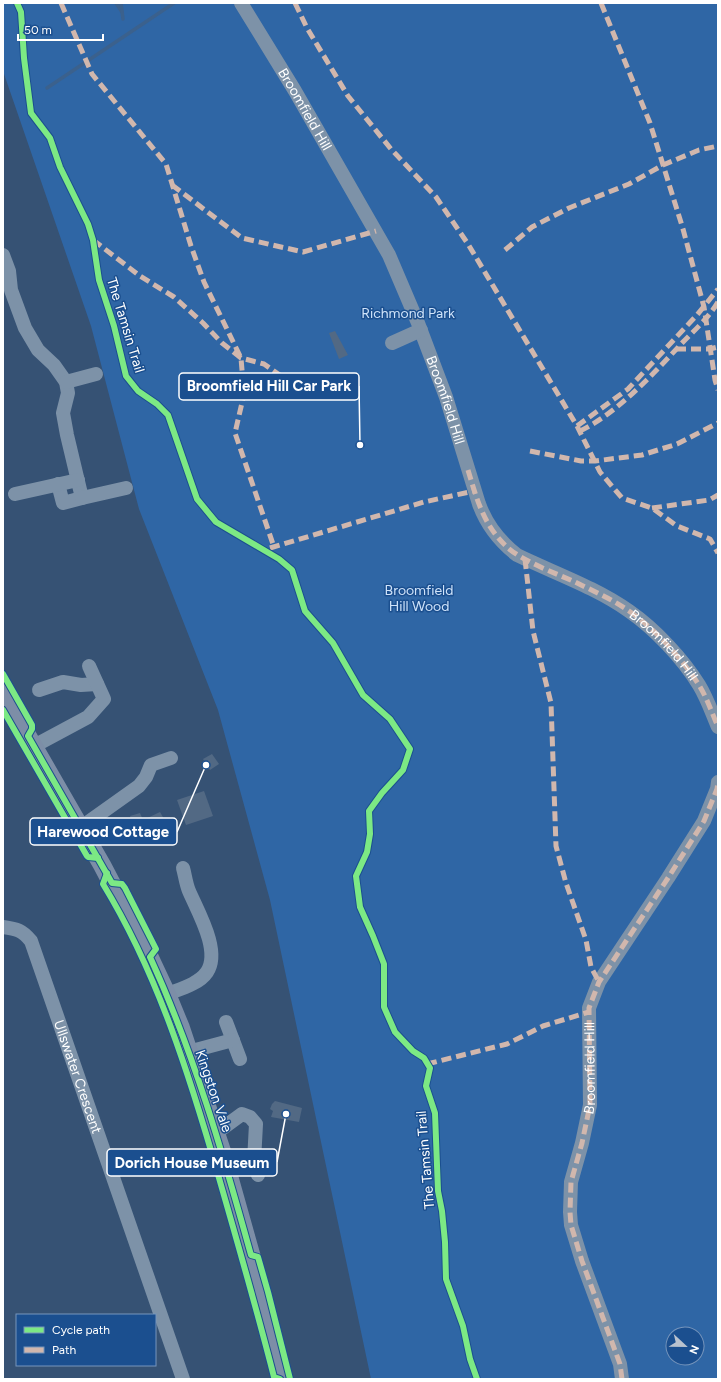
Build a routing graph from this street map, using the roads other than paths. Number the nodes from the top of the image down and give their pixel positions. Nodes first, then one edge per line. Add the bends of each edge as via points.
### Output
1 (241, 3) edge
2 (3, 255) edge
3 (420, 330) junction
4 (392, 343) dead end
5 (96, 374) dead end
6 (66, 382) junction
7 (78, 480) junction
8 (58, 484) junction
9 (126, 488) dead end
10 (15, 494) dead end
11 (82, 498) junction
12 (89, 666) dead end
13 (97, 684) junction
14 (39, 690) dead end
15 (3, 693) edge
16 (718, 727) edge
17 (31, 741) junction
18 (171, 758) dead end
19 (718, 782) edge
20 (80, 828) junction
21 (183, 868) dead end
22 (3, 927) edge
23 (167, 994) junction
24 (226, 1022) dead end
25 (233, 1040) junction
26 (188, 1052) junction
27 (240, 1059) dead end
28 (216, 1133) junction
29 (258, 1175) dead end
30 (183, 1379) edge
31 (282, 1379) edge
32 (622, 1379) edge

1 - 3 street, Broomfield Hill via 389,255
2 - 6 street via 9,271 11,290 25,328 38,350 54,365
3 - 4 street
3 - 16 street, Broomfield Hill via 446,397 484,518 491,530 517,555 602,595 629,611 659,636 689,669
5 - 6 street
6 - 7 street via 68,393 64,412
7 - 8 street
7 - 11 street
8 - 10 street
8 - 11 street via 63,503
9 - 11 street
12 - 13 street
13 - 14 street via 62,682
13 - 17 street via 104,699 88,717
15 - 17 main road, Kingston Vale
17 - 20 main road, Kingston Vale
18 - 20 street via 151,765 139,786
19 - 32 street, Broomfield Hill via 704,821 599,982 590,1008 590,1105 572,1182 571,1225 620,1364
20 - 23 main road, Kingston Vale via 127,911
21 - 23 street via 189,890 203,921 212,955 207,973 200,980
22 - 30 street, Ullswater Crescent via 24,932 30,941
23 - 26 main road, Kingston Vale
24 - 25 street
25 - 26 street
25 - 27 street
26 - 28 main road, Kingston Vale
28 - 29 street via 242,1114 250,1117 256,1124 254,1161
28 - 31 main road, Kingston Vale via 263,1299

